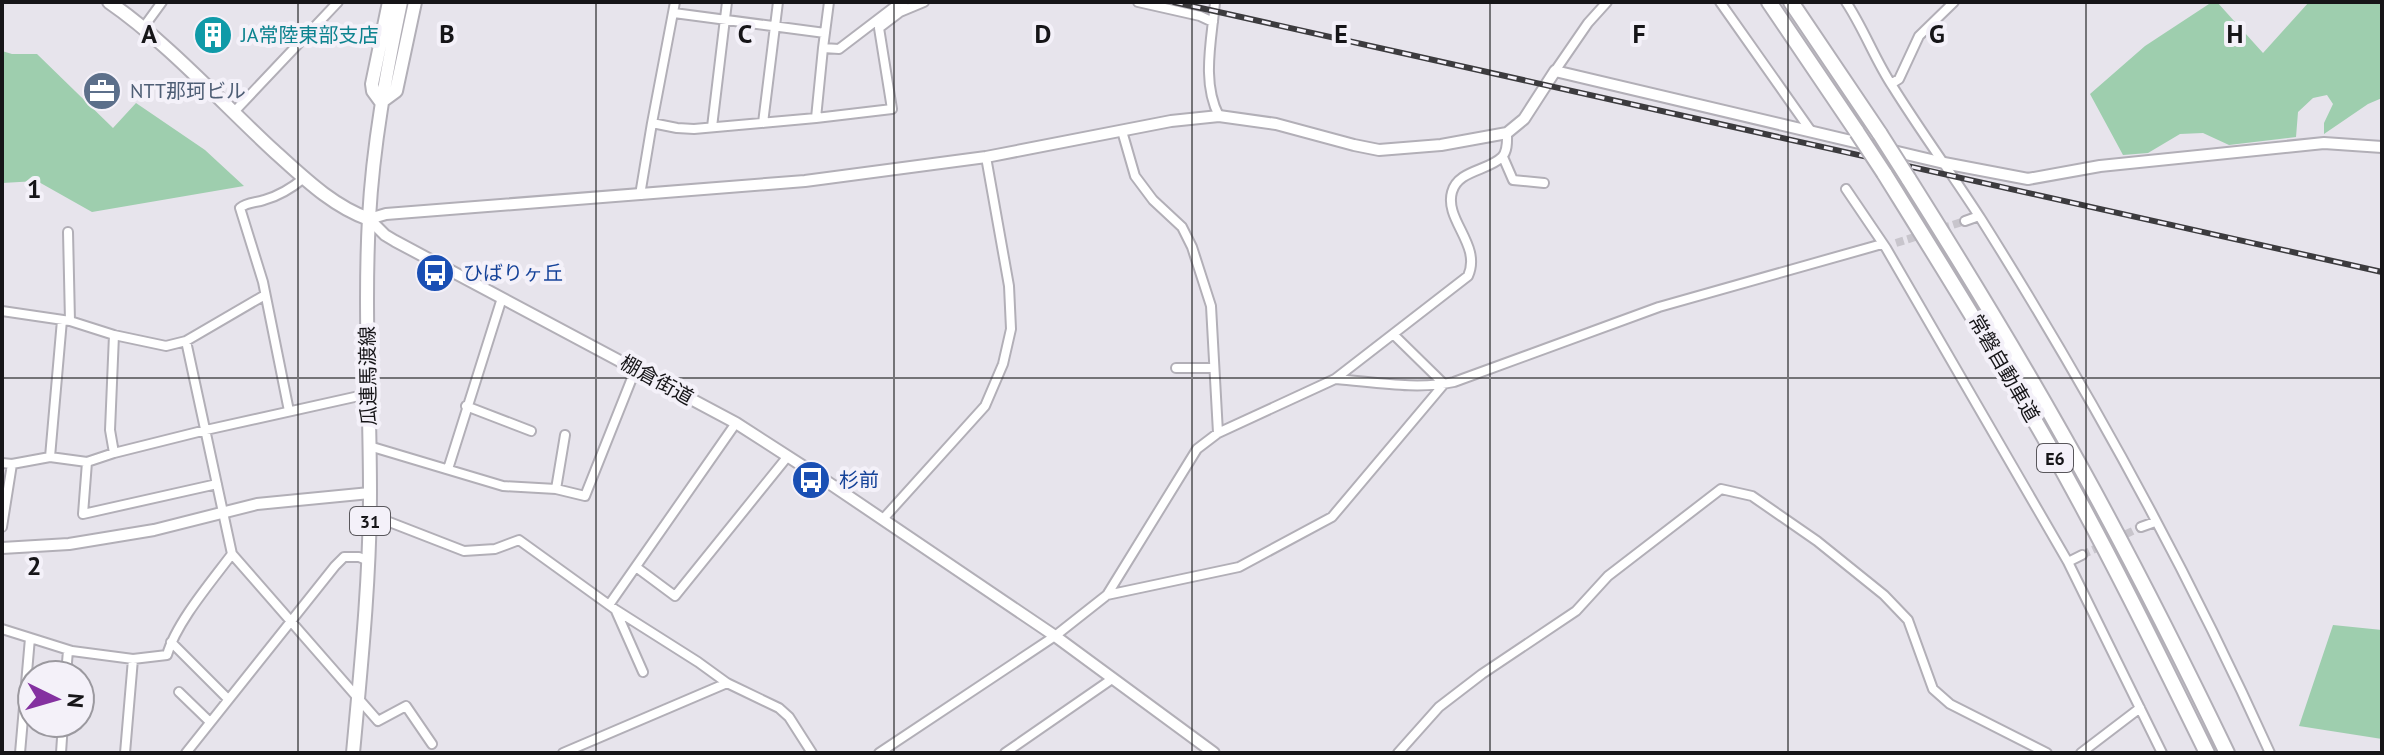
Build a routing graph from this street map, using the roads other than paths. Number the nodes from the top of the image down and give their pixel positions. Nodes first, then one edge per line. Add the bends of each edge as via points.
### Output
1 (109, 2) edge
2 (162, 2) edge
3 (338, 2) edge
4 (389, 2) edge
5 (401, 2) edge
6 (415, 2) edge
7 (675, 2) edge
8 (727, 2) edge
9 (778, 2) edge
10 (829, 2) edge
11 (904, 2) edge
12 (924, 2) edge
13 (1138, 2) edge
14 (1215, 2) edge
15 (1607, 2) edge
16 (1720, 2) edge
17 (1769, 2) edge
18 (1791, 2) edge
19 (1846, 2) edge
20 (1954, 2) edge
21 (674, 13) junction
22 (725, 20) junction
23 (1213, 22) junction
24 (775, 26) junction
25 (143, 28) junction
26 (825, 33) junction
27 (823, 48) junction
28 (1555, 71) junction
29 (1891, 84) junction
30 (381, 102) junction
31 (233, 113) junction
32 (1219, 116) junction
33 (816, 118) junction
34 (652, 123) junction
35 (763, 123) junction
36 (712, 127) junction
37 (1122, 131) junction
38 (1811, 131) junction
39 (1507, 133) junction
40 (2382, 147) edge
41 (986, 157) junction
42 (1503, 157) junction
43 (1944, 163) junction
44 (304, 178) junction
45 (1544, 183) dead end
46 (1846, 189) dead end
47 (640, 195) junction
48 (1979, 216) junction
49 (369, 219) junction
50 (1965, 221) tunnel mouth
51 (68, 232) dead end
52 (1896, 243) tunnel mouth
53 (1884, 246) junction
54 (265, 295) junction
55 (502, 298) junction
56 (2, 311) edge
57 (66, 320) junction
58 (1393, 334) junction
59 (114, 335) junction
60 (186, 341) junction
61 (636, 368) junction
62 (1176, 368) dead end
63 (1214, 368) junction
64 (1335, 379) junction
65 (1444, 384) junction
66 (368, 394) junction
67 (466, 406) junction
68 (289, 411) junction
69 (736, 423) junction
70 (206, 430) junction
71 (531, 431) dead end
72 (1218, 433) junction
73 (565, 435) dead end
74 (369, 446) junction
75 (114, 453) junction
76 (788, 456) junction
77 (50, 457) junction
78 (87, 462) junction
79 (7, 464) edge
80 (448, 469) junction
81 (217, 484) junction
82 (556, 489) junction
83 (370, 493) junction
84 (224, 512) junction
85 (370, 516) junction
86 (883, 519) junction
87 (2155, 522) junction
88 (2, 527) edge
89 (2141, 527) tunnel mouth
90 (2, 548) edge
91 (232, 554) junction
92 (2082, 555) tunnel mouth
93 (369, 561) junction
94 (2068, 562) junction
95 (636, 567) junction
96 (1107, 595) junction
97 (613, 608) junction
98 (292, 620) junction
99 (2, 629) edge
100 (1055, 636) junction
101 (30, 638) junction
102 (171, 642) junction
103 (68, 650) junction
104 (67, 659) edge
105 (133, 659) junction
106 (643, 672) dead end
107 (1112, 679) junction
108 (727, 683) junction
109 (179, 692) dead end
110 (358, 696) junction
111 (228, 699) junction
112 (2140, 708) junction
113 (210, 722) junction
114 (432, 744) dead end
115 (20, 753) edge
116 (125, 753) edge
117 (186, 753) edge
118 (353, 753) edge
119 (563, 753) edge
120 (812, 753) edge
121 (879, 753) edge
122 (1005, 753) edge
123 (1214, 753) edge
124 (1398, 753) edge
125 (2047, 753) edge
126 (2081, 753) edge
127 (2162, 753) edge
128 (2207, 753) edge
129 (2227, 753) edge
130 (2270, 753) edge

1 - 25 main road, 棚倉街道
2 - 25 street
3 - 31 street
4 - 30 main road via 372,84
5 - 30 main road, 瓜連馬渡線 / 31
6 - 30 main road via 396,91
7 - 21 street
8 - 22 street
9 - 24 street
10 - 26 street
11 - 27 street via 839,49
12 - 33 street via 879,28 892,109
13 - 23 street
14 - 23 street
15 - 28 street
16 - 38 street
17 - 128 highway, 常磐自動車道 / E6, bridge via 1884,173 2048,444
18 - 129 highway, 常磐自動車道 / E6, bridge via 1908,178 2063,435
19 - 29 street
20 - 29 street via 1919,36 1899,79
21 - 22 street
21 - 34 street
22 - 24 street
22 - 36 street
23 - 32 street via 1209,87
24 - 26 street
24 - 35 street
25 - 31 main road, 棚倉街道
26 - 27 street
27 - 33 street
28 - 38 street
28 - 39 street via 1524,119
29 - 43 street
30 - 49 main road, 瓜連馬渡線 / 31
31 - 44 main road, 棚倉街道
32 - 37 street
32 - 39 street via 1276,124 1379,150
33 - 35 street
34 - 36 street
34 - 47 street
35 - 36 street
37 - 41 street
37 - 63 street via 1135,176 1182,227 1192,247 1211,306
38 - 43 street
39 - 42 street
40 - 43 street via 2324,143 2100,166 2028,179
41 - 47 street via 805,181
41 - 86 street via 1009,286 1011,329 1003,364 985,406
42 - 45 street via 1513,180
42 - 58 street via 1460,180 1450,196 1472,254 1468,276
43 - 48 street
44 - 49 main road, 棚倉街道 via 340,206
44 - 54 street via 240,208
46 - 53 street
47 - 49 street
48 - 50 street
48 - 87 street via 2077,378
49 - 55 street, 棚倉街道 via 395,241
49 - 66 main road, 瓜連馬渡線 / 31
51 - 57 street
52 - 53 street
53 - 65 street via 1659,307
53 - 94 street
54 - 60 street
54 - 68 street
55 - 61 street, 棚倉街道
55 - 67 street
56 - 57 street
57 - 59 street
57 - 77 street
58 - 64 street
58 - 65 street
59 - 60 street via 166,346
59 - 75 street
60 - 70 street
61 - 69 street, 棚倉街道
61 - 82 street via 585,496
62 - 63 street
63 - 72 street
64 - 65 street
64 - 72 street
65 - 96 street via 1332,517 1239,567
66 - 68 street
66 - 74 main road, 瓜連馬渡線 / 31
67 - 71 street
67 - 80 street
68 - 70 street
69 - 76 street, 棚倉街道
69 - 95 street
70 - 75 street
70 - 81 street
72 - 96 street via 1197,449
73 - 82 street
74 - 80 street
74 - 83 main road, 瓜連馬渡線 / 31
75 - 78 street
76 - 86 street, 棚倉街道
76 - 95 street via 675,596
77 - 78 street
77 - 79 street
78 - 81 street via 83,514
79 - 88 street
80 - 82 street via 503,486
81 - 84 street
83 - 84 street via 283,500
83 - 85 main road, 瓜連馬渡線 / 31
84 - 90 street via 114,537
84 - 91 street
85 - 93 main road, 瓜連馬渡線 / 31
85 - 97 street via 464,551 495,549 519,540
86 - 100 street, 棚倉街道
87 - 89 street
87 - 130 street
91 - 98 street
91 - 102 street
92 - 94 street
93 - 98 street via 344,557
93 - 110 main road, 瓜連馬渡線 / 31
94 - 112 street
95 - 97 street
96 - 100 street
97 - 106 street
97 - 108 street
98 - 110 street
98 - 111 street
99 - 101 street
100 - 107 street, 棚倉街道
100 - 121 street
101 - 103 street
101 - 115 street
102 - 105 street via 167,655
102 - 111 street
103 - 104 street
103 - 105 street
105 - 116 street
107 - 122 street
107 - 123 street, 棚倉街道
108 - 119 street
108 - 120 street via 779,708
109 - 113 street
110 - 114 street via 378,721 406,706
110 - 118 main road, 瓜連馬渡線 / 31
111 - 113 street
112 - 126 street
112 - 127 street
113 - 117 street
124 - 125 street via 1439,707 1576,611 1608,576 1721,489 1752,496 1884,595 1908,620 1933,689 1950,704

